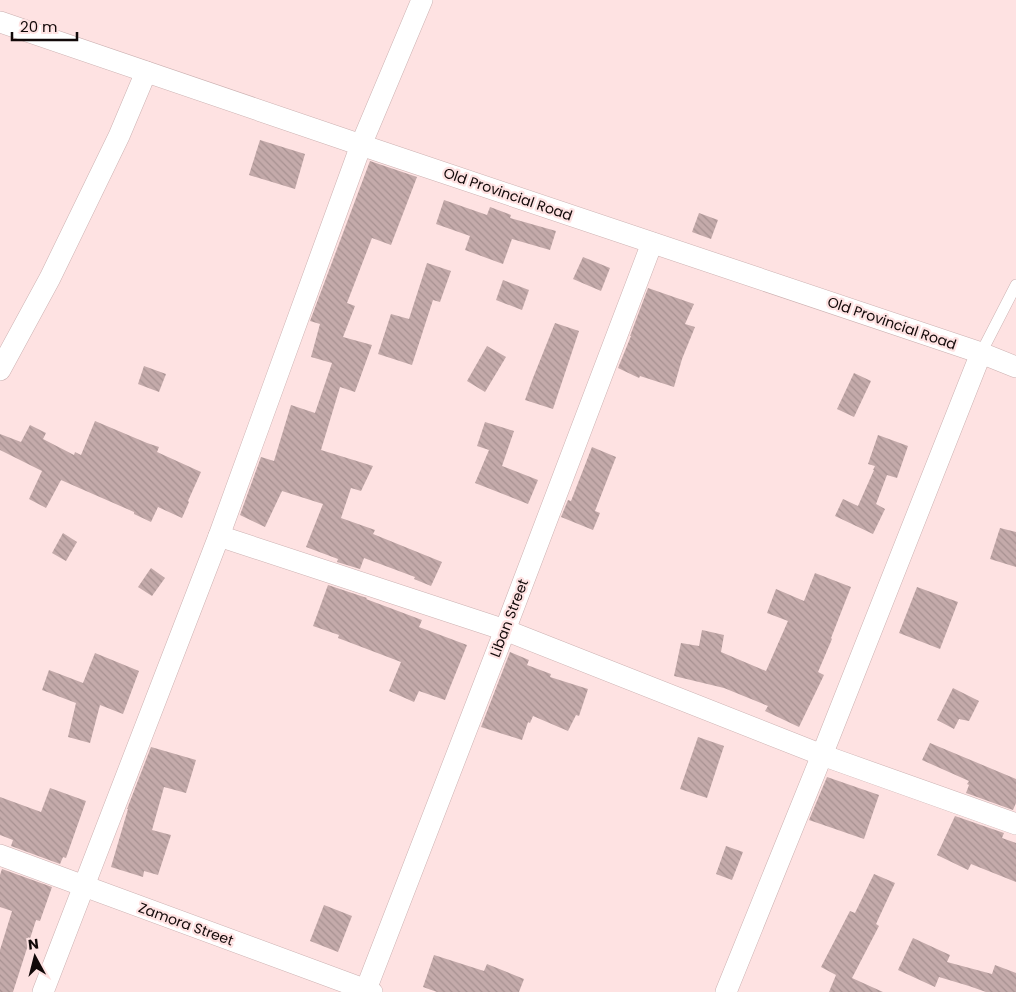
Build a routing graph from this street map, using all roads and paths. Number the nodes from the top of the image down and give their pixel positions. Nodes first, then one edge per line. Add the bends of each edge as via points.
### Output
1 (422, 0) edge
2 (0, 22) edge
3 (146, 72) junction
4 (361, 145) junction
5 (652, 243) junction
6 (1016, 285) edge
7 (981, 353) junction
8 (1016, 367) edge
9 (0, 370) edge
10 (219, 536) junction
11 (505, 630) junction
12 (822, 755) junction
13 (1016, 824) edge
14 (0, 855) edge
15 (84, 887) junction
16 (367, 991) edge
17 (43, 992) edge
18 (726, 992) edge

1 - 4 street
2 - 3 street, Old Provincial Road
3 - 4 street, Old Provincial Road
3 - 9 street via 119,136 50,278
4 - 5 street, Old Provincial Road
4 - 10 street
5 - 7 street, Old Provincial Road
5 - 11 street, Liban Street
6 - 7 lane
7 - 8 street, Old Provincial Road
7 - 12 street
10 - 11 street
10 - 15 street
11 - 12 street
11 - 16 street, Liban Street
12 - 13 street
12 - 18 street
14 - 15 street, Zamora Street
15 - 16 street, Zamora Street
15 - 17 street

